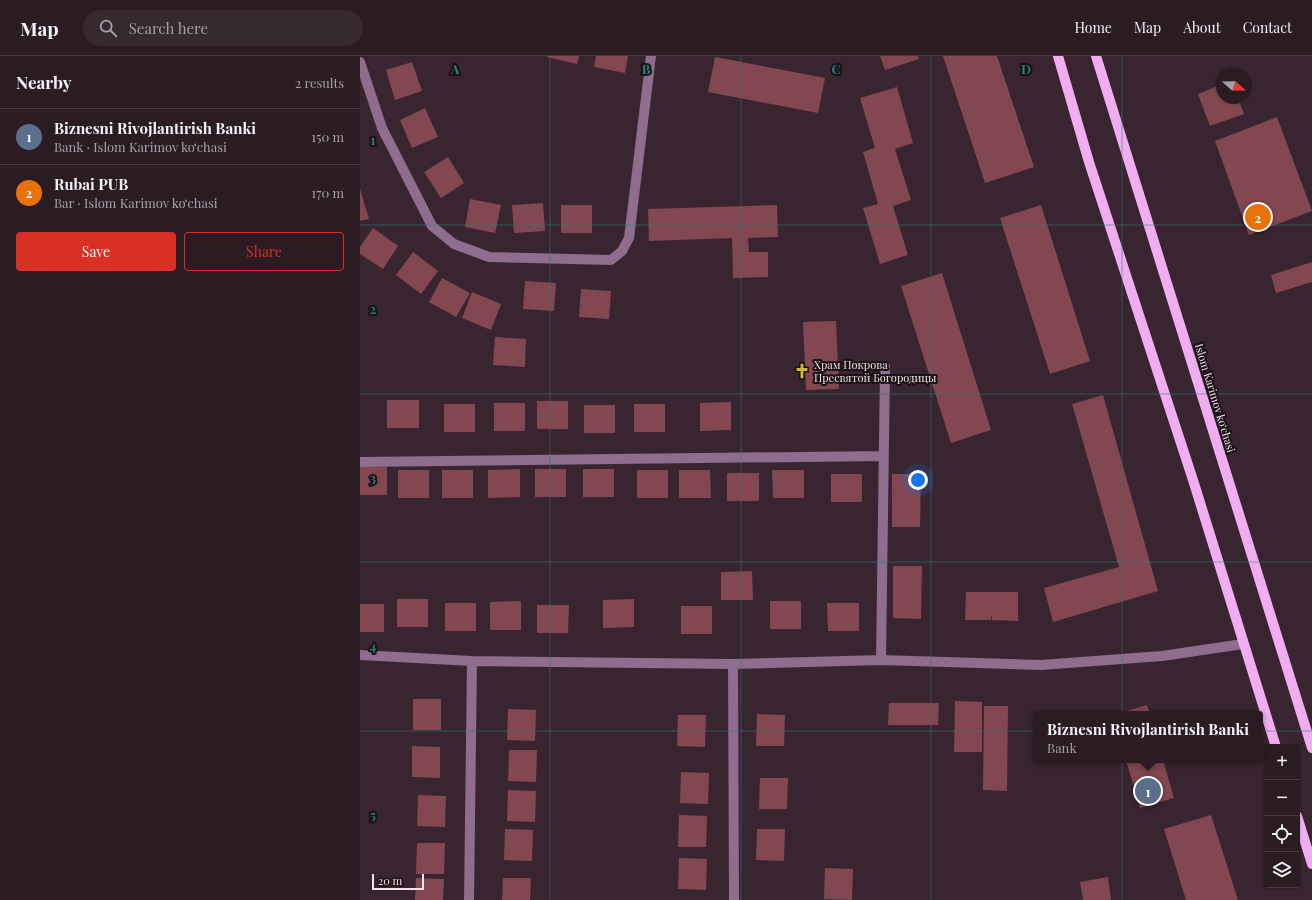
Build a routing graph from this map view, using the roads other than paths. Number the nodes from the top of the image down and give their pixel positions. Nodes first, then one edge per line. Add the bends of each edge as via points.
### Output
1 (651, 56) edge
2 (1058, 56) edge
3 (1096, 56) edge
4 (360, 62) edge
5 (885, 367) dead end
6 (884, 456) junction
7 (360, 462) edge
8 (1243, 644) junction
9 (360, 655) edge
10 (881, 660) junction
11 (472, 661) junction
12 (733, 664) junction
13 (1275, 744) edge
14 (1312, 748) edge
15 (1300, 826) edge
16 (1312, 864) edge
17 (469, 900) edge
18 (734, 900) edge

1 - 4 street via 629,238 622,251 611,260 489,258 454,244 432,226 428,219 382,128
2 - 8 main road via 1089,162
3 - 14 main road, Islom Karimov ko‘chasi
5 - 6 street
6 - 7 street
6 - 10 street
8 - 10 street via 1162,656 1041,664
8 - 13 main road
9 - 11 street
10 - 12 street
11 - 12 street
11 - 17 street
12 - 18 street
15 - 16 main road

